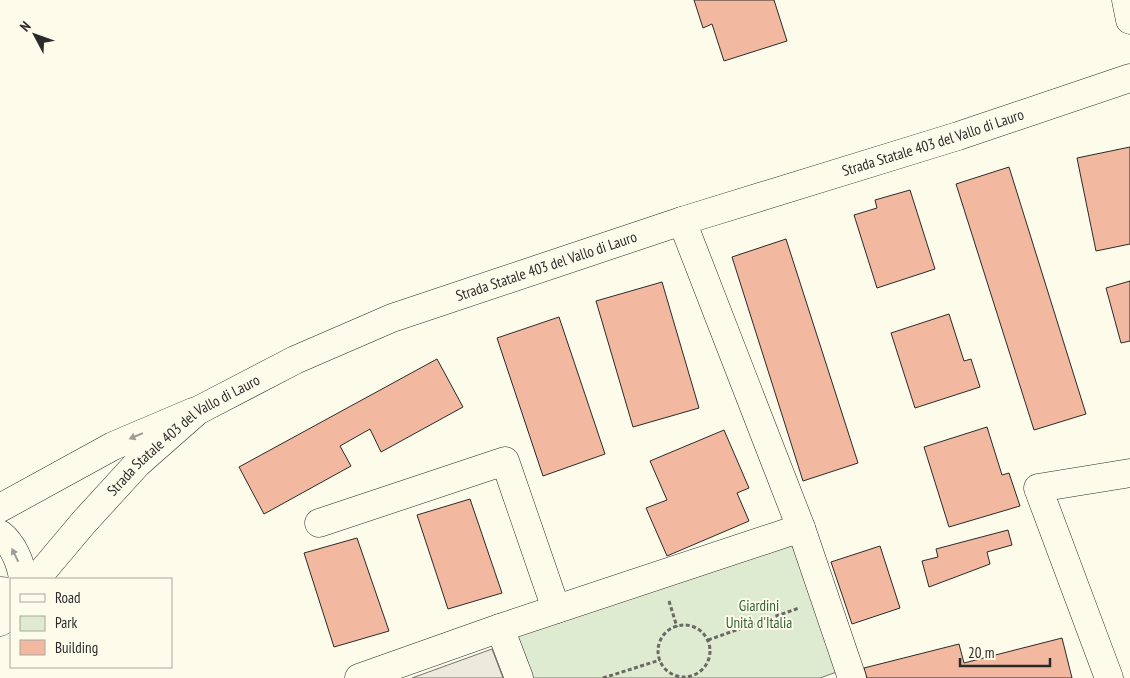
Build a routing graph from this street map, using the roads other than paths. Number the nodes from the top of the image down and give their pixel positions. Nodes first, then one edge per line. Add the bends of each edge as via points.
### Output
1 (1126, 0) edge
2 (1130, 20) edge
3 (1130, 78) edge
4 (682, 221) junction
5 (197, 411) junction
6 (1130, 474) edge
7 (0, 508) edge
8 (319, 523) dead end
9 (801, 528) junction
10 (0, 534) edge
11 (23, 578) edge
12 (37, 578) edge
13 (10, 610) edge
14 (556, 610) junction
15 (0, 622) edge
16 (500, 628) junction
17 (359, 678) edge
18 (519, 678) edge
19 (852, 678) edge
20 (1109, 678) edge

1 - 2 street
3 - 4 street, Strada Statale 403 del Vallo di Lauro via 958,136
4 - 5 street, Strada Statale 403 del Vallo di Lauro via 392,318 295,360
4 - 9 street
5 -> 7 street via 113,446
5 - 12 street, Strada Statale 403 del Vallo di Lauro via 138,463
6 - 20 street via 1038,488
8 - 14 street via 505,461
9 - 14 street
9 - 19 street
11 -> 10 street via 13,550
13 - 15 street
14 - 16 street
16 - 17 street
16 - 18 street

